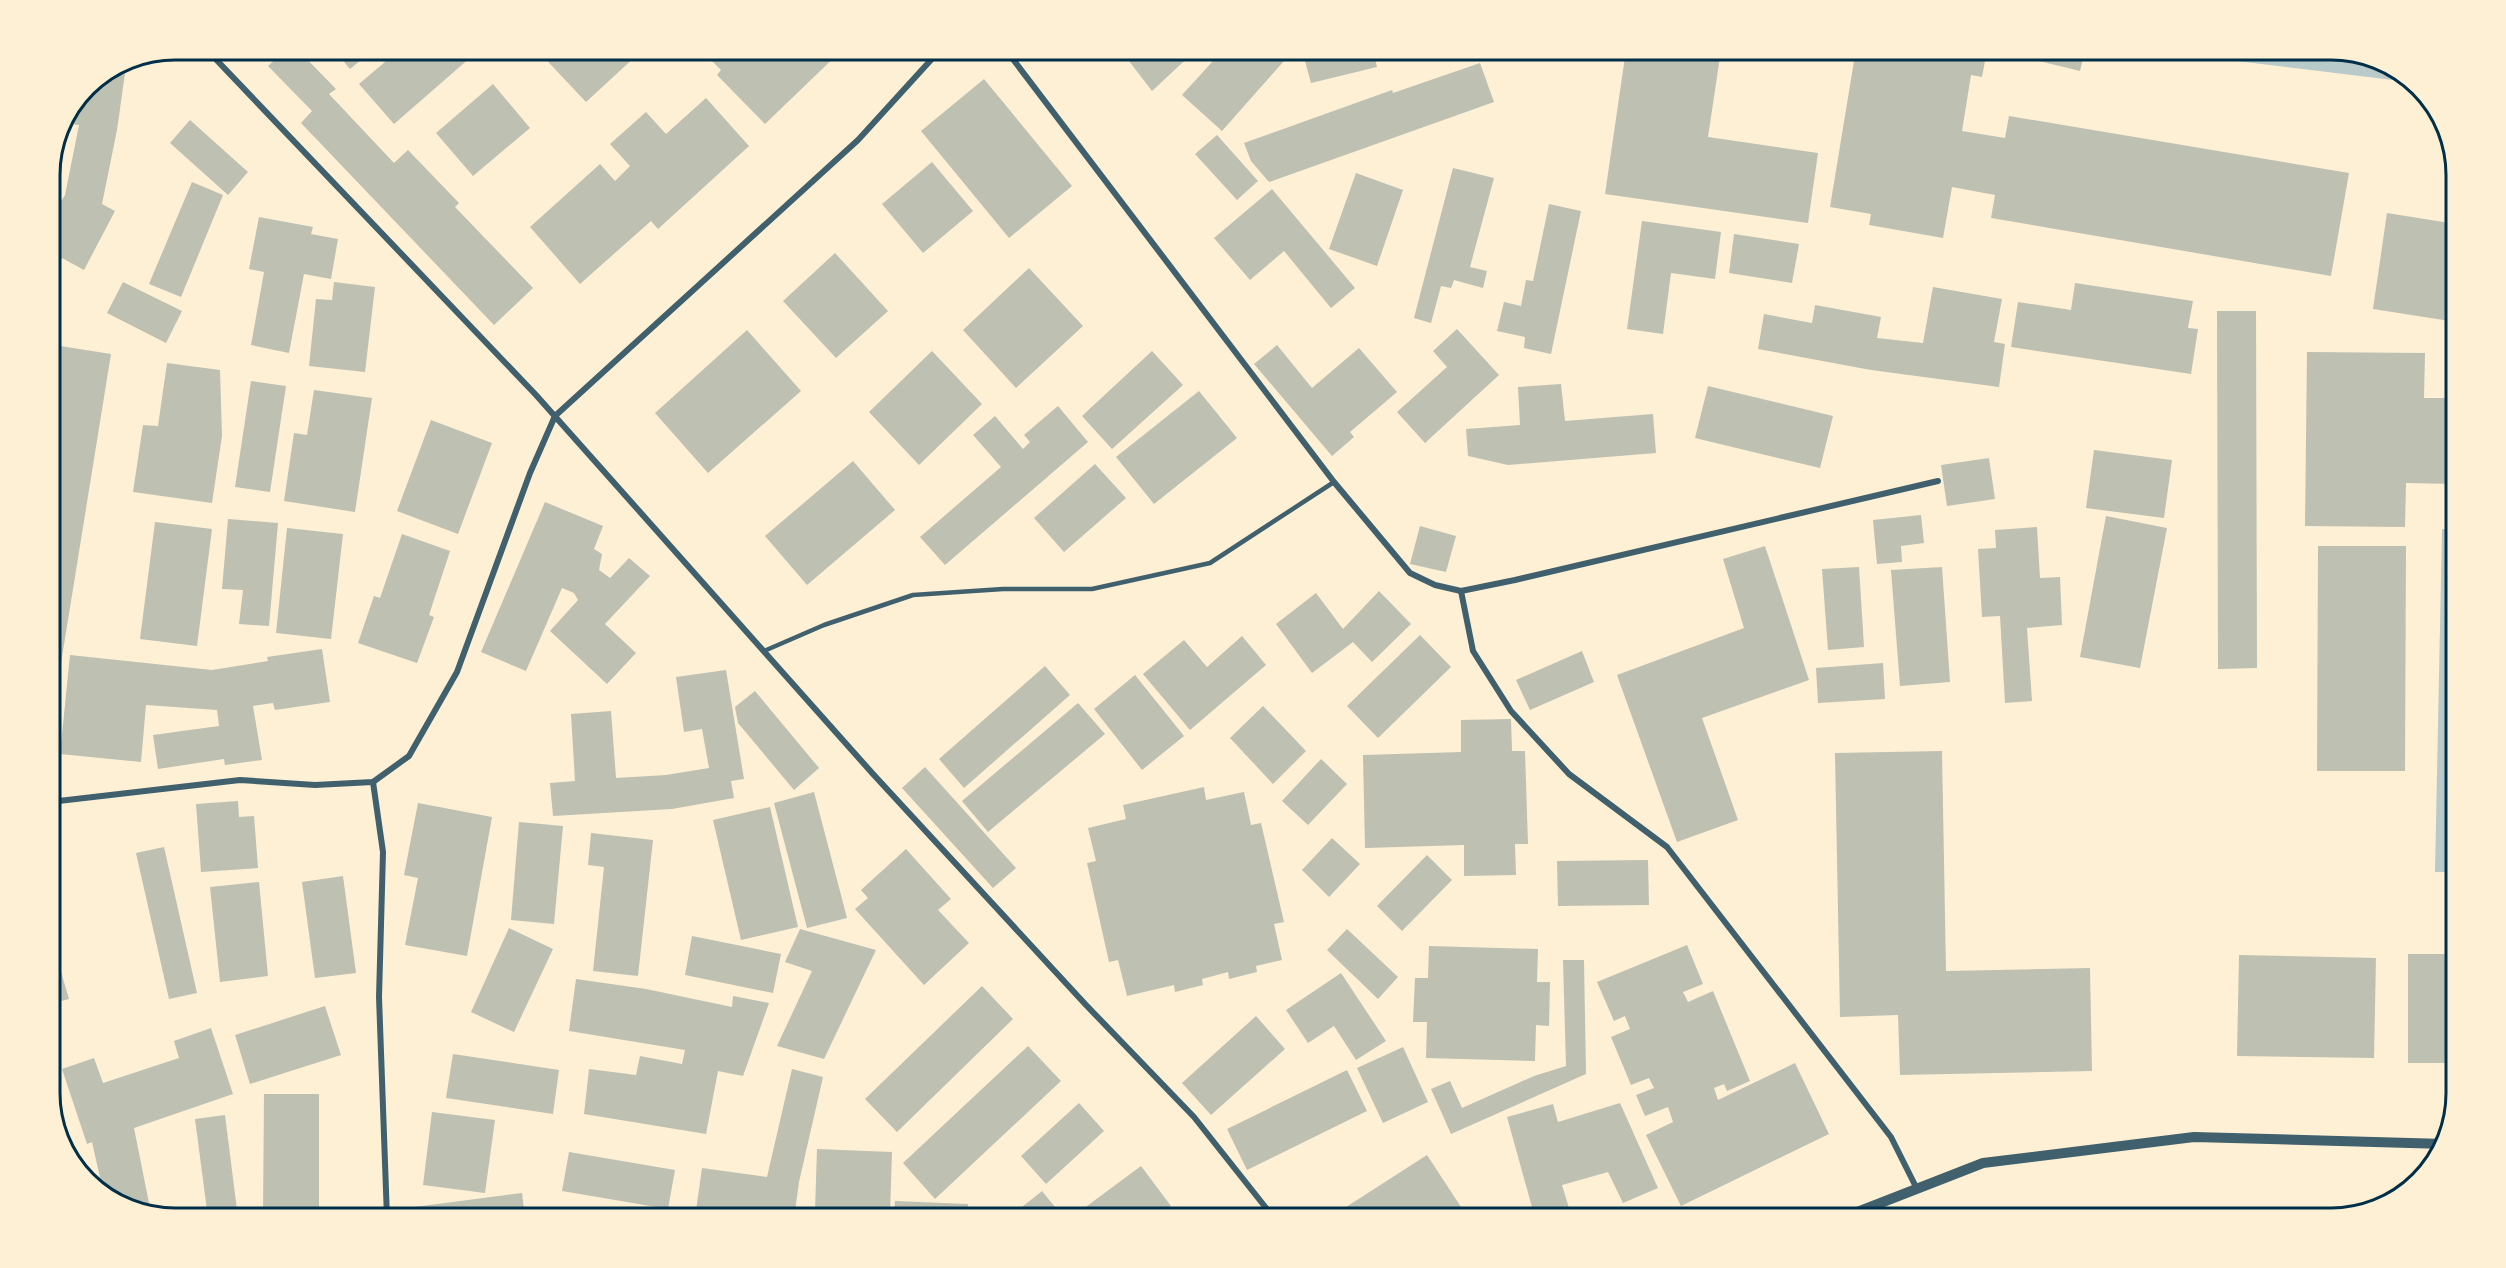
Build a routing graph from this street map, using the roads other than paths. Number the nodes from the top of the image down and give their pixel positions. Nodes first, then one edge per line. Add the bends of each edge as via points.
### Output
1 (217, 60) edge
2 (931, 60) edge
3 (1014, 60) edge
4 (555, 416) junction
5 (1938, 481) dead end
6 (1334, 482) junction
7 (1461, 591) junction
8 (764, 651) junction
9 (373, 782) junction
10 (60, 801) edge
11 (2434, 1144) edge
12 (1917, 1189) junction
13 (387, 1208) edge
14 (1266, 1208) edge
15 (1868, 1208) edge

1 - 4 street
2 - 4 street via 858,140
3 - 6 street
4 - 8 street
4 - 9 street via 530,472 457,672 409,756
5 - 7 street
6 - 7 street via 1410,573
6 - 8 lane via 1210,563 1092,589 913,595 824,625
7 - 12 street via 1473,651 1511,711 1569,774 1667,847 1891,1137
8 - 14 street via 888,791 1194,1117
9 - 10 street via 315,785 240,780
9 - 13 street via 383,852 379,997
11 - 12 street via 2194,1137 1983,1163
12 - 15 street

